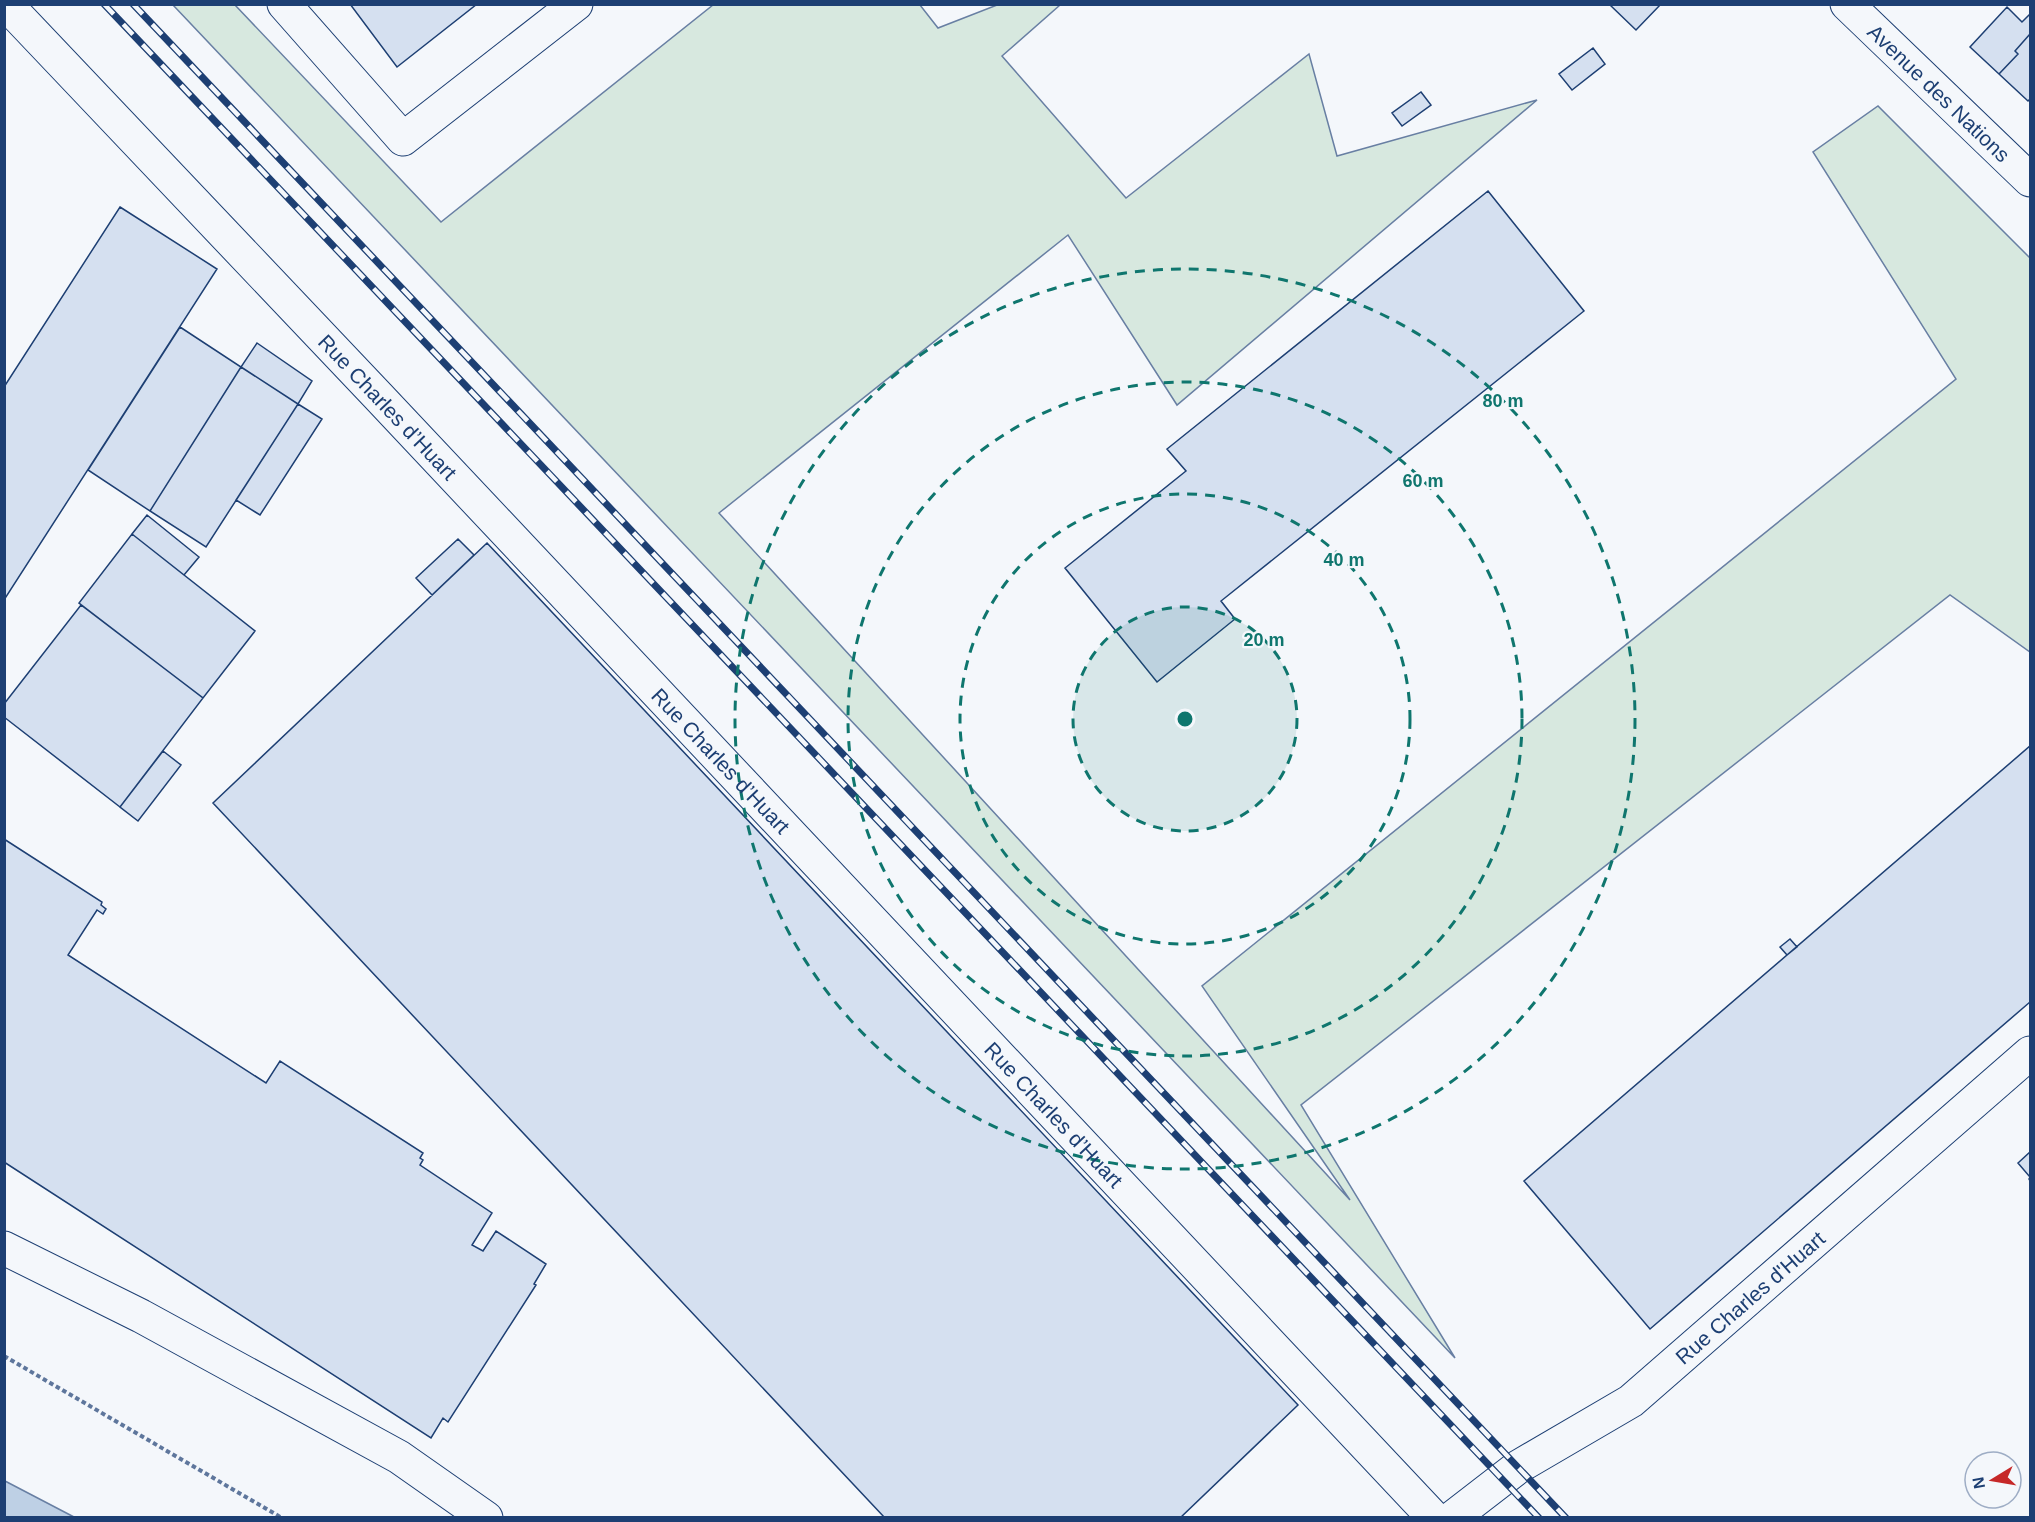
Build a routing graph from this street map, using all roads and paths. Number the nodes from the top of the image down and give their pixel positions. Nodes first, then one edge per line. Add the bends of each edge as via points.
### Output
1 (6, 4) edge
2 (284, 4) edge
3 (576, 4) edge
4 (1847, 4) edge
5 (2031, 180) edge
6 (2031, 1053) edge
7 (4, 1248) edge
8 (4, 1356) edge
9 (282, 1518) edge
10 (486, 1518) edge
11 (1434, 1518) edge
12 (1452, 1518) edge

1 - 11 street, Rue Charles d’Huart
2 - 3 street via 403,139
4 - 5 street, Avenue des Nations
6 - 12 street, Rue Charles d'Huart via 1631,1401 1518,1467
7 - 10 street via 141,1316 399,1457
8 - 9 path

